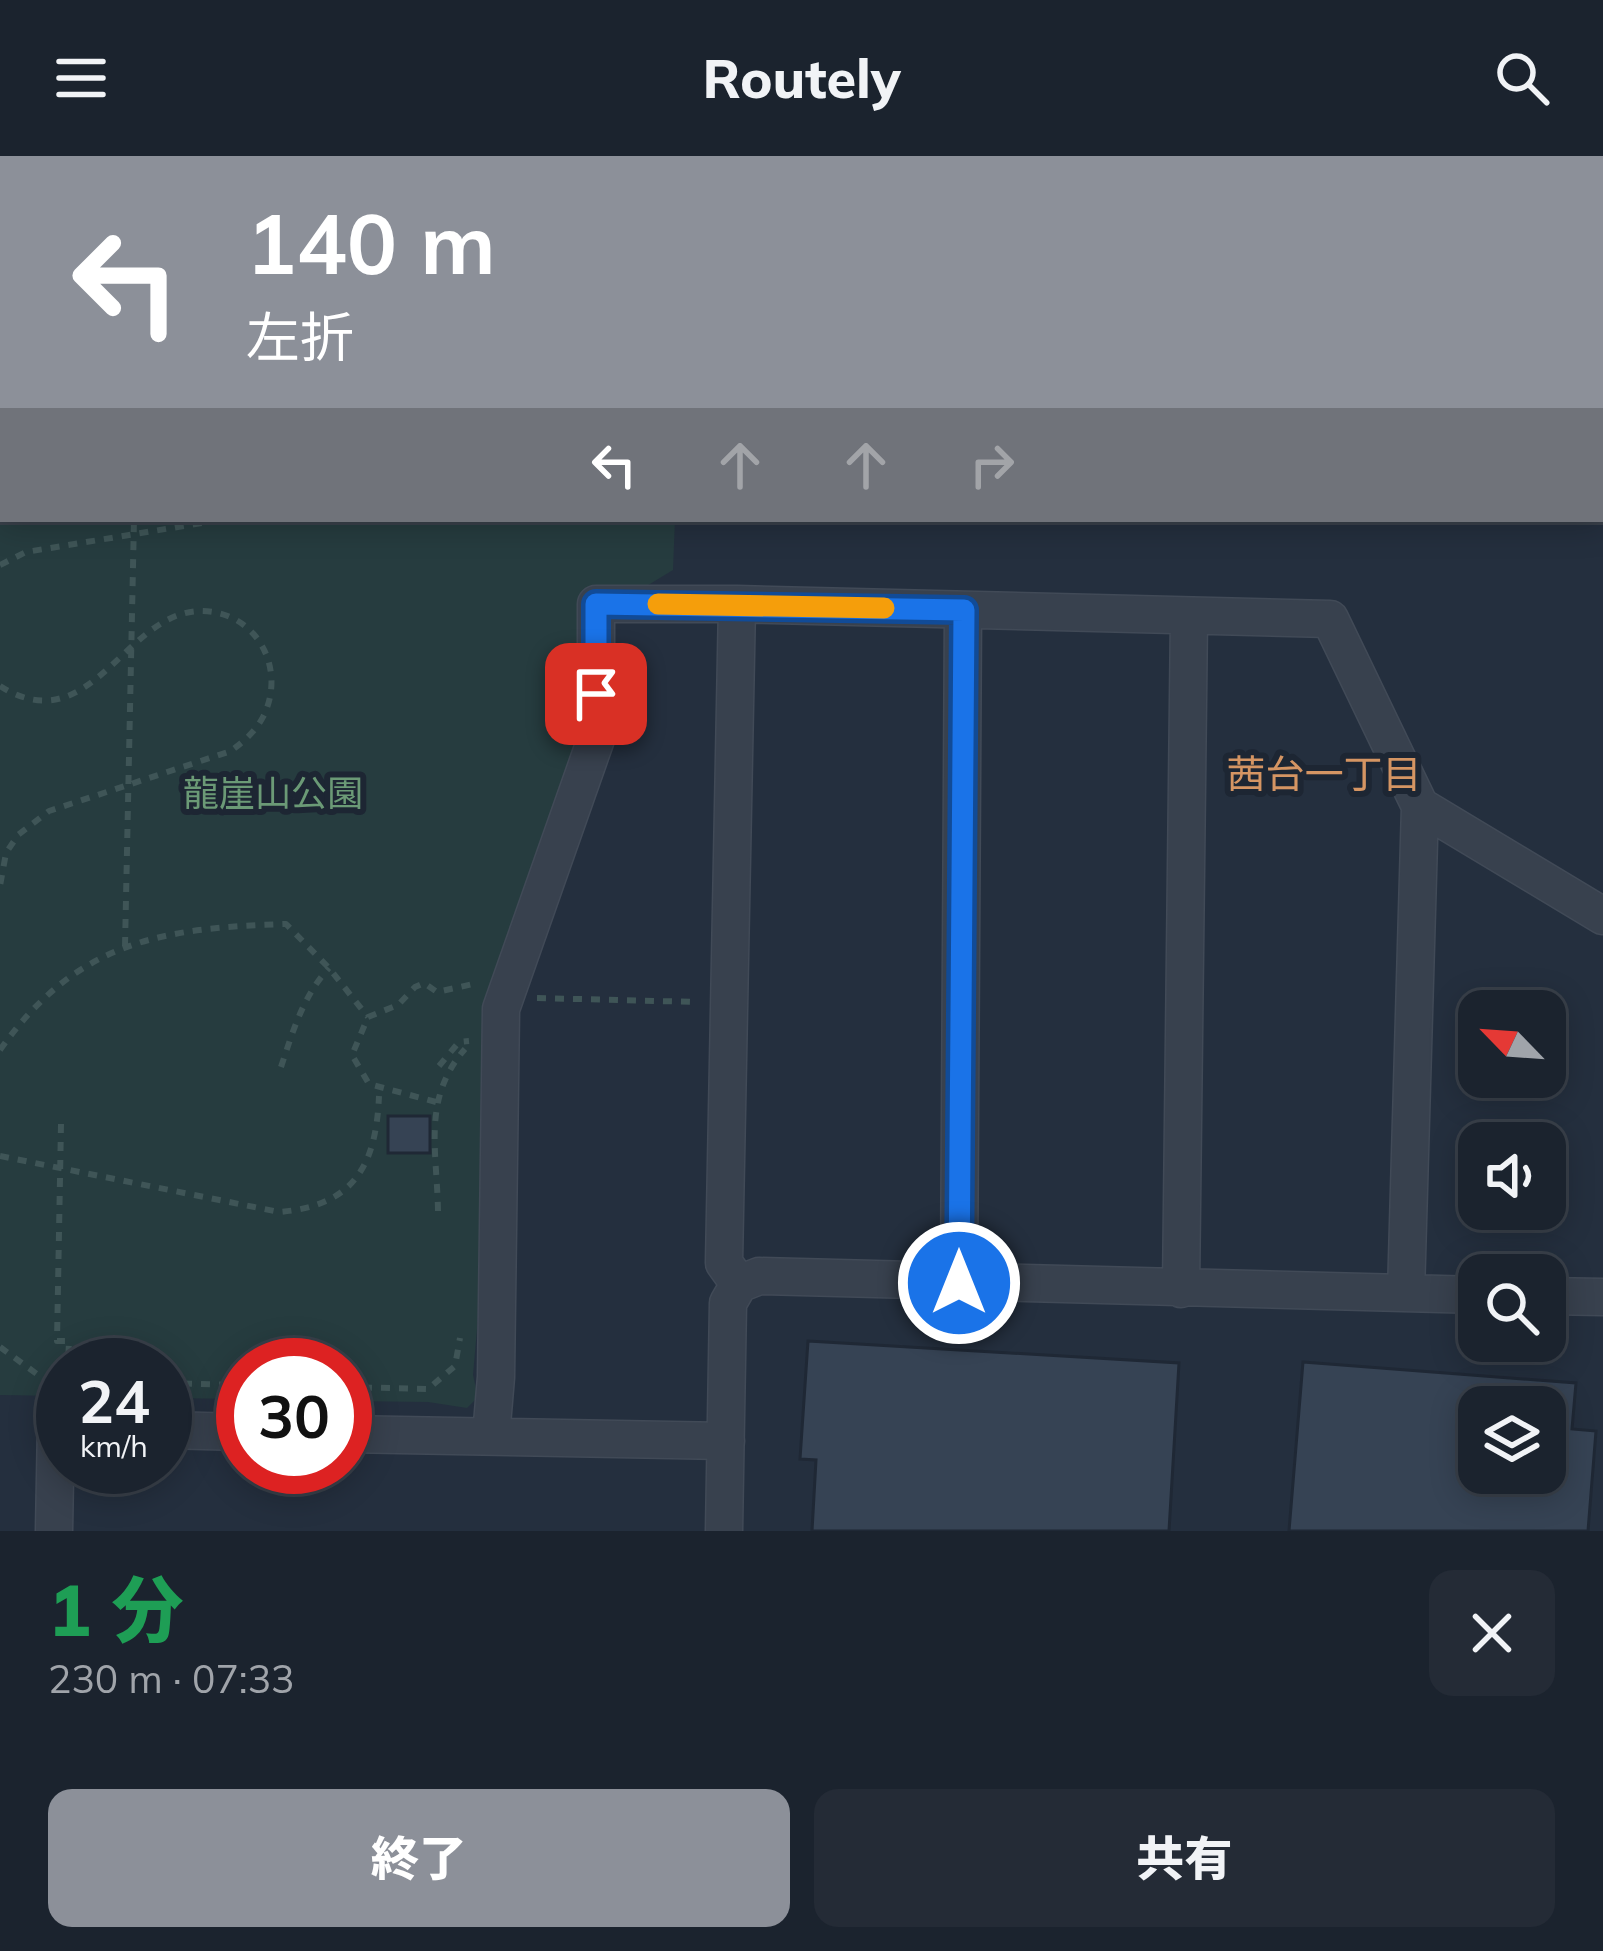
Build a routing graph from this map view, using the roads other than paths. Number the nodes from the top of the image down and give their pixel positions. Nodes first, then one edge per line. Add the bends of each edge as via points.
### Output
1 (737, 604) junction
2 (964, 610) junction
3 (1189, 616) junction
4 (1420, 806) junction
5 (1603, 916) edge
6 (959, 1283) junction
7 (739, 1284) junction
8 (1180, 1289) junction
9 (1406, 1294) junction
10 (1458, 1295) edge
11 (1566, 1296) edge
12 (1603, 1297) edge
13 (372, 1434) edge
14 (490, 1436) junction
15 (726, 1441) junction
16 (55, 1494) edge
17 (54, 1531) edge
18 (724, 1531) edge

1 - 2 street
1 - 7 street via 724,1263
1 - 14 street via 596,604 596,739 490,990 498,1066
2 - 3 street
2 - 6 street
3 - 4 street via 1330,619
3 - 8 street
4 - 5 street
4 - 9 street
6 - 7 street via 759,1276
6 - 8 street
7 - 15 street via 728,1303
8 - 9 street
9 - 10 street
11 - 12 street
13 - 14 street
14 - 15 street
15 - 18 street
16 - 17 street

